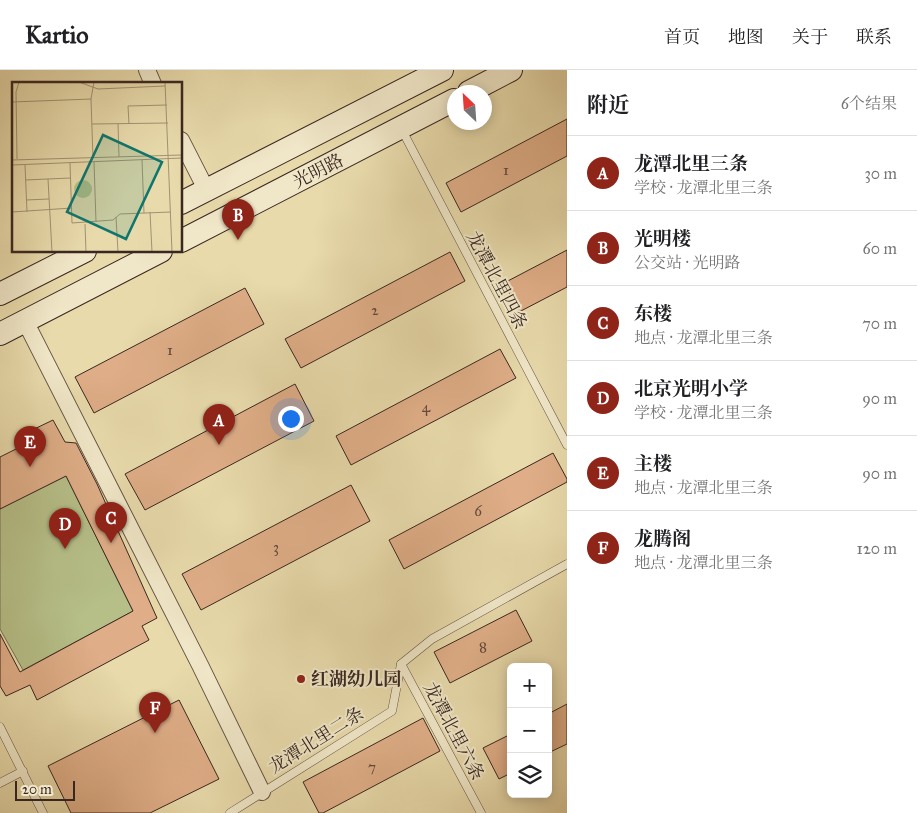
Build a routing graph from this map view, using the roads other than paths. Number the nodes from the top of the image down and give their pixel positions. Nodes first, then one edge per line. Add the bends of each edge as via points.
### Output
1 (146, 70) edge
2 (442, 70) edge
3 (511, 70) edge
4 (152, 82) edge
5 (482, 85) edge
6 (447, 104) edge
7 (401, 128) junction
8 (182, 142) edge
9 (207, 191) junction
10 (182, 203) edge
11 (182, 240) edge
12 (83, 252) edge
13 (159, 252) edge
14 (2, 287) edge
15 (24, 321) junction
16 (0, 334) edge
17 (567, 445) edge
18 (567, 564) edge
19 (401, 664) junction
20 (0, 727) edge
21 (23, 771) junction
22 (0, 784) edge
23 (262, 792) junction
24 (43, 813) edge
25 (230, 813) edge
26 (481, 813) edge

1 - 4 street
2 - 9 main road, 光明路
3 - 5 main road
6 - 7 main road, 光明路
7 - 11 main road, 光明路
7 - 17 lane, 龙潭北里四条
8 - 9 street
9 - 10 main road, 光明路
12 - 14 main road
13 - 15 main road
15 - 16 main road
15 - 23 street
18 - 19 lane via 432,639
19 - 23 lane, 龙潭北里二条 via 392,711
19 - 26 lane, 龙潭北里六条
20 - 21 lane
21 - 22 lane
21 - 24 lane
23 - 25 lane, 龙潭北里二条

